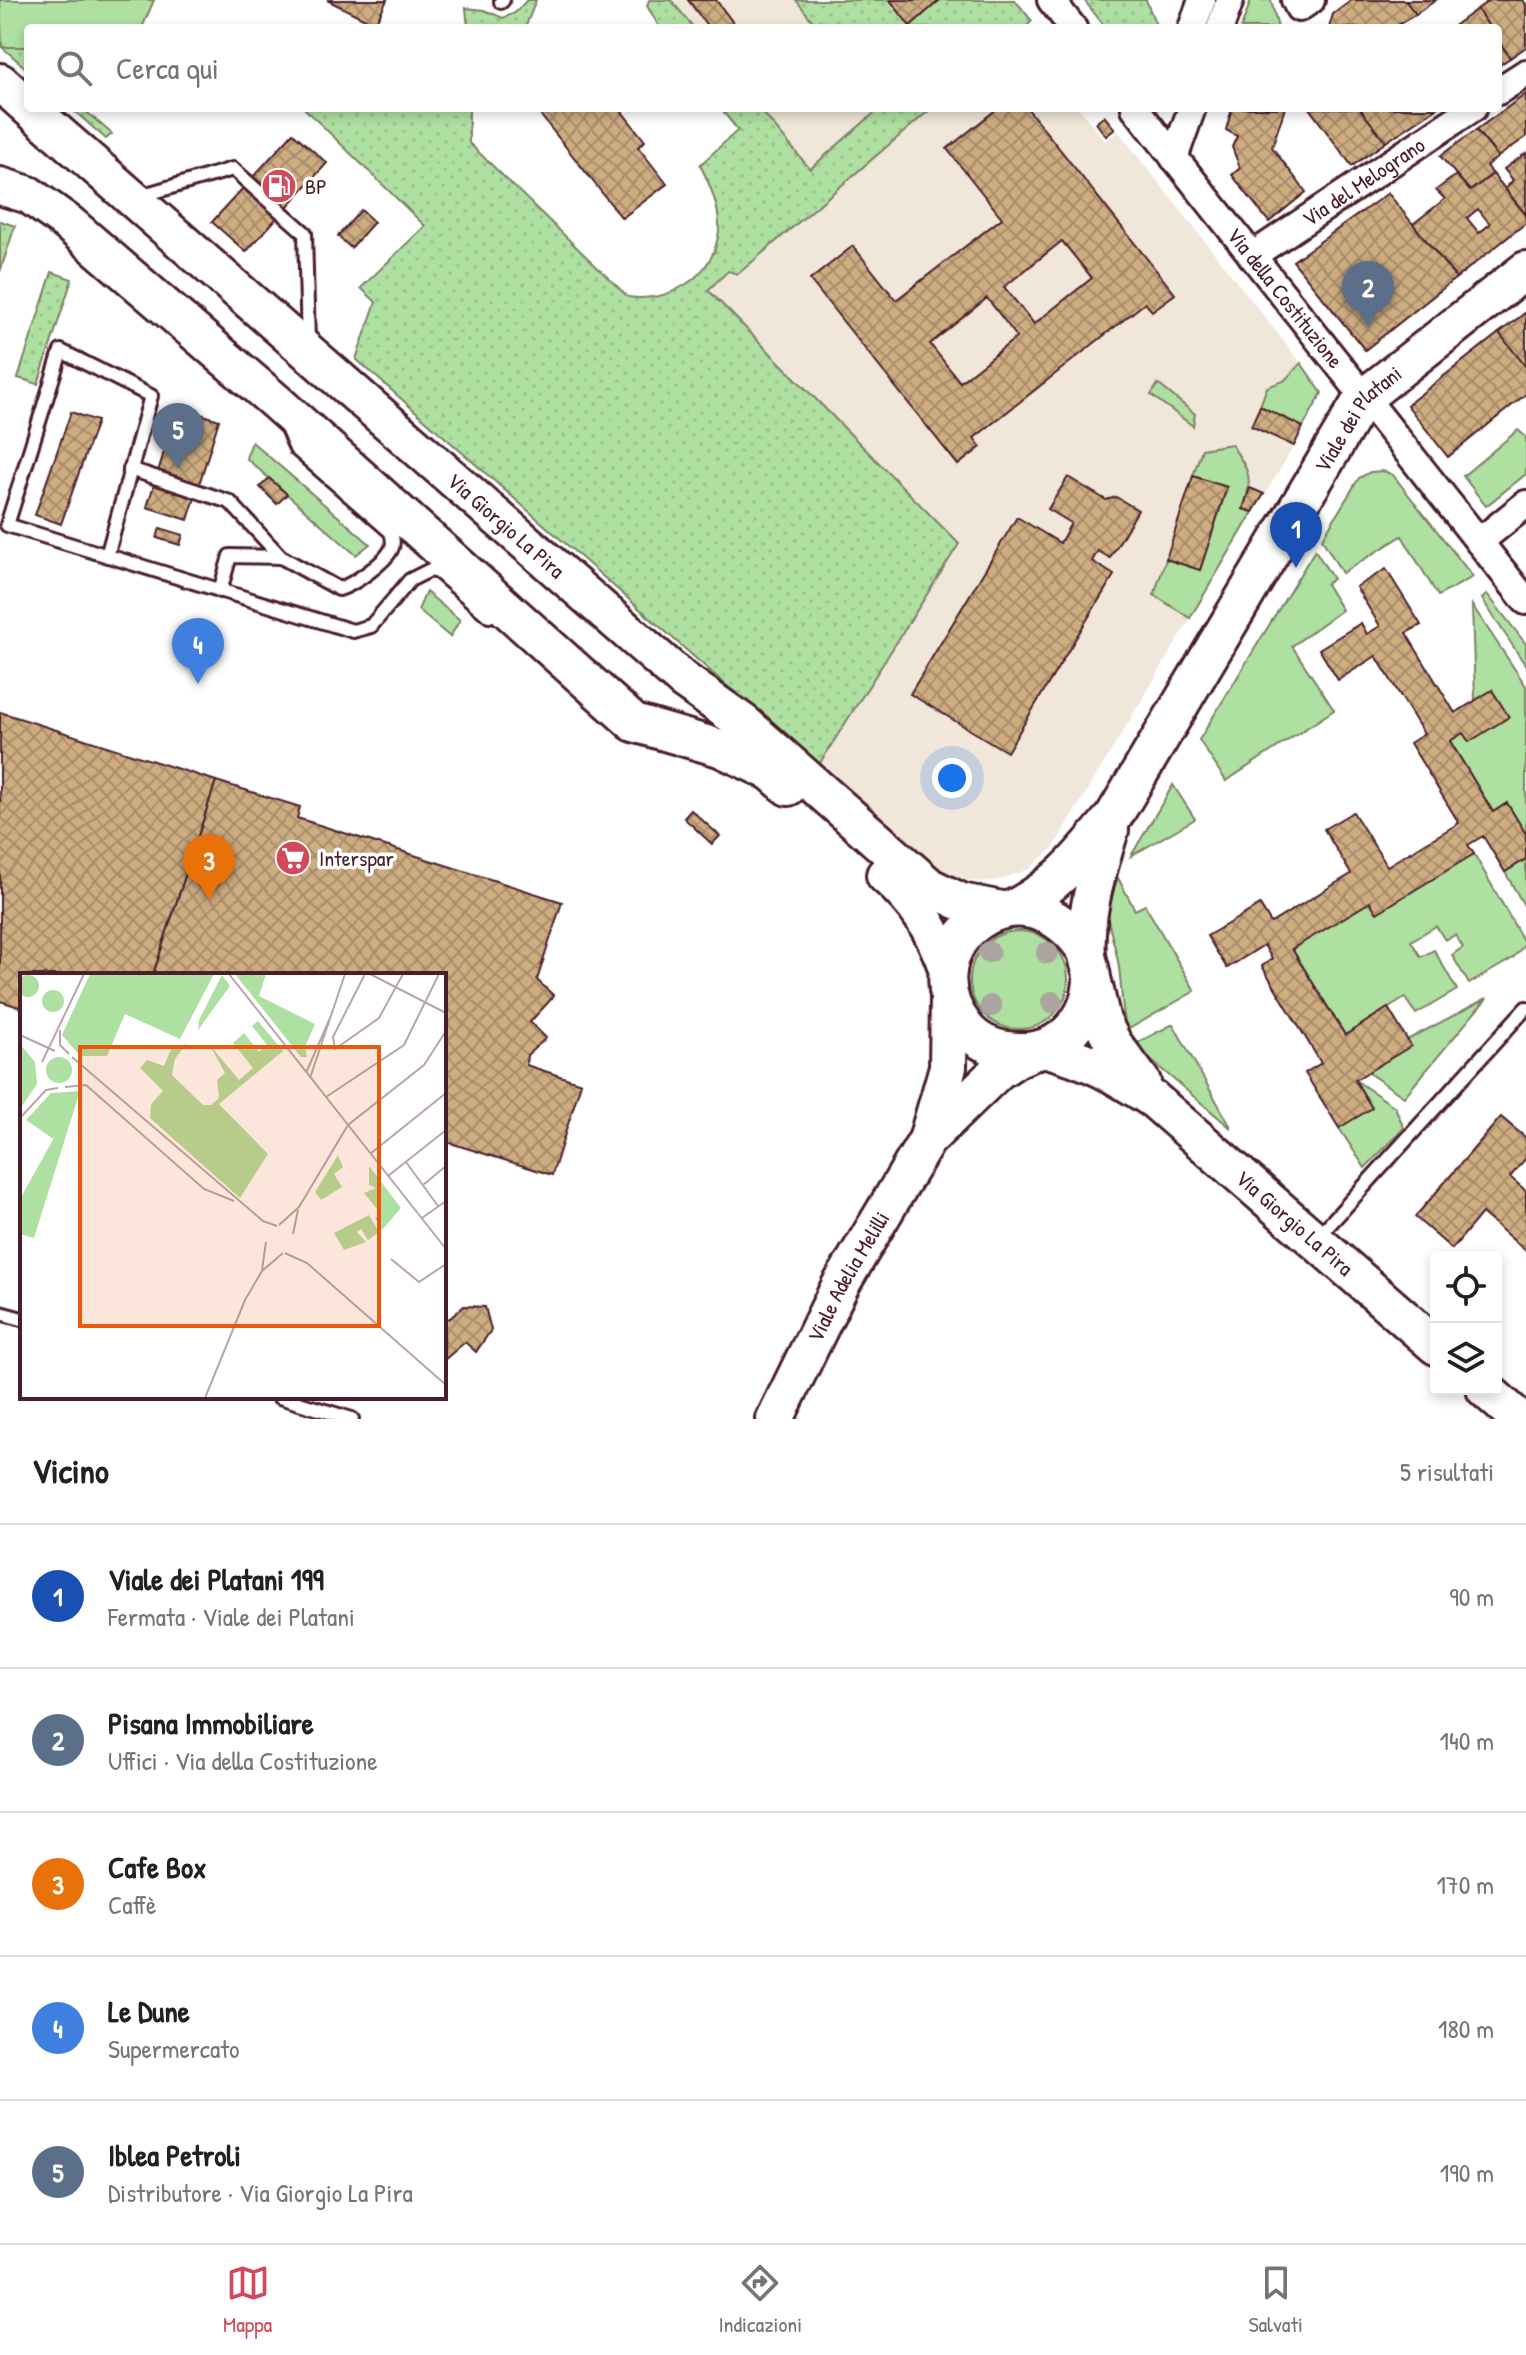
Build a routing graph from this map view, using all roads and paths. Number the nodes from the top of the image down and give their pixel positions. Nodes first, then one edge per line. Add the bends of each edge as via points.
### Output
1 (1051, 0) edge
2 (1202, 0) edge
3 (1230, 0) edge
4 (1070, 24) edge
5 (1193, 24) edge
6 (1221, 24) edge
7 (1526, 73) edge
8 (0, 82) edge
9 (1502, 88) edge
10 (24, 104) edge
11 (32, 112) edge
12 (1191, 112) edge
13 (1467, 112) edge
14 (1157, 119) edge
15 (1174, 158) junction
16 (0, 186) edge
17 (130, 199) junction
18 (1252, 256) junction
19 (1526, 270) edge
20 (309, 353) junction
21 (1363, 398) junction
22 (276, 402) junction
23 (130, 469) junction
24 (1526, 504) edge
25 (1479, 542) junction
26 (107, 556) junction
27 (281, 557) junction
28 (220, 591) junction
29 (1526, 601) edge
30 (493, 621) dead end
31 (551, 668) dead end
32 (614, 707) junction
33 (1114, 816) junction
34 (1008, 909) junction
35 (1089, 964) junction
36 (948, 982) junction
37 (1526, 1008) edge
38 (1039, 1050) junction
39 (1154, 1100) junction
40 (927, 1140) junction
41 (1315, 1240) junction
42 (0, 1313) edge
43 (20, 1318) edge
44 (1430, 1341) edge
45 (1492, 1395) edge
46 (286, 1399) edge
47 (352, 1419) edge
48 (775, 1419) edge
49 (1519, 1419) edge

1 - 4 street
2 - 5 street
3 - 6 street
7 - 9 street
8 - 10 main road, Via Giorgio La Pira
11 - 17 main road, Via Giorgio La Pira
12 - 15 street
13 - 18 street, Via del Melograno
14 - 15 street, Via della Costituzione
15 - 18 street, Via della Costituzione
16 - 22 main road via 29,195 68,223
17 - 20 main road, Via Giorgio La Pira
17 - 20 lane via 233,169 305,233
18 - 21 street, Via della Costituzione
19 - 21 main road, Viale dei Platani
20 - 34 main road, Via Giorgio La Pira via 683,680 745,724 930,887 961,902
21 - 25 street, Via della Costituzione
21 - 33 main road, Viale dei Platani
22 - 27 lane via 296,449 391,532 394,541 385,559 339,589
22 - 32 main road
23 - 26 lane
23 - 26 lane via 151,396 61,351 7,525
23 - 27 lane via 230,502
24 - 25 street
25 - 29 street, Via della Costituzione
26 - 28 lane
27 - 28 lane via 230,556
28 - 30 lane via 353,631 371,626 410,580 430,570
31 - 32 lane
32 - 36 main road via 634,723 720,748 771,772 909,896 936,937
33 - 34 main road via 1063,877
33 - 35 main road via 1093,886
34 - 35 main road via 1037,910 1058,919 1075,934
34 - 36 main road via 982,918 966,932 954,949
35 - 38 main road via 1091,994 1085,1012 1060,1040
35 - 39 main road via 1102,1021
36 - 38 main road via 956,1015 971,1034 1012,1052
36 - 40 main road via 948,1067
37 - 41 lane
38 - 39 main road via 1073,1055 1102,1067
38 - 40 main road via 998,1071
39 - 41 main road, Via Giorgio La Pira
40 - 48 main road, Viale Adelia Melilli via 840,1286
41 - 44 main road, Via Giorgio La Pira
42 - 43 lane
45 - 49 main road
46 - 47 lane

